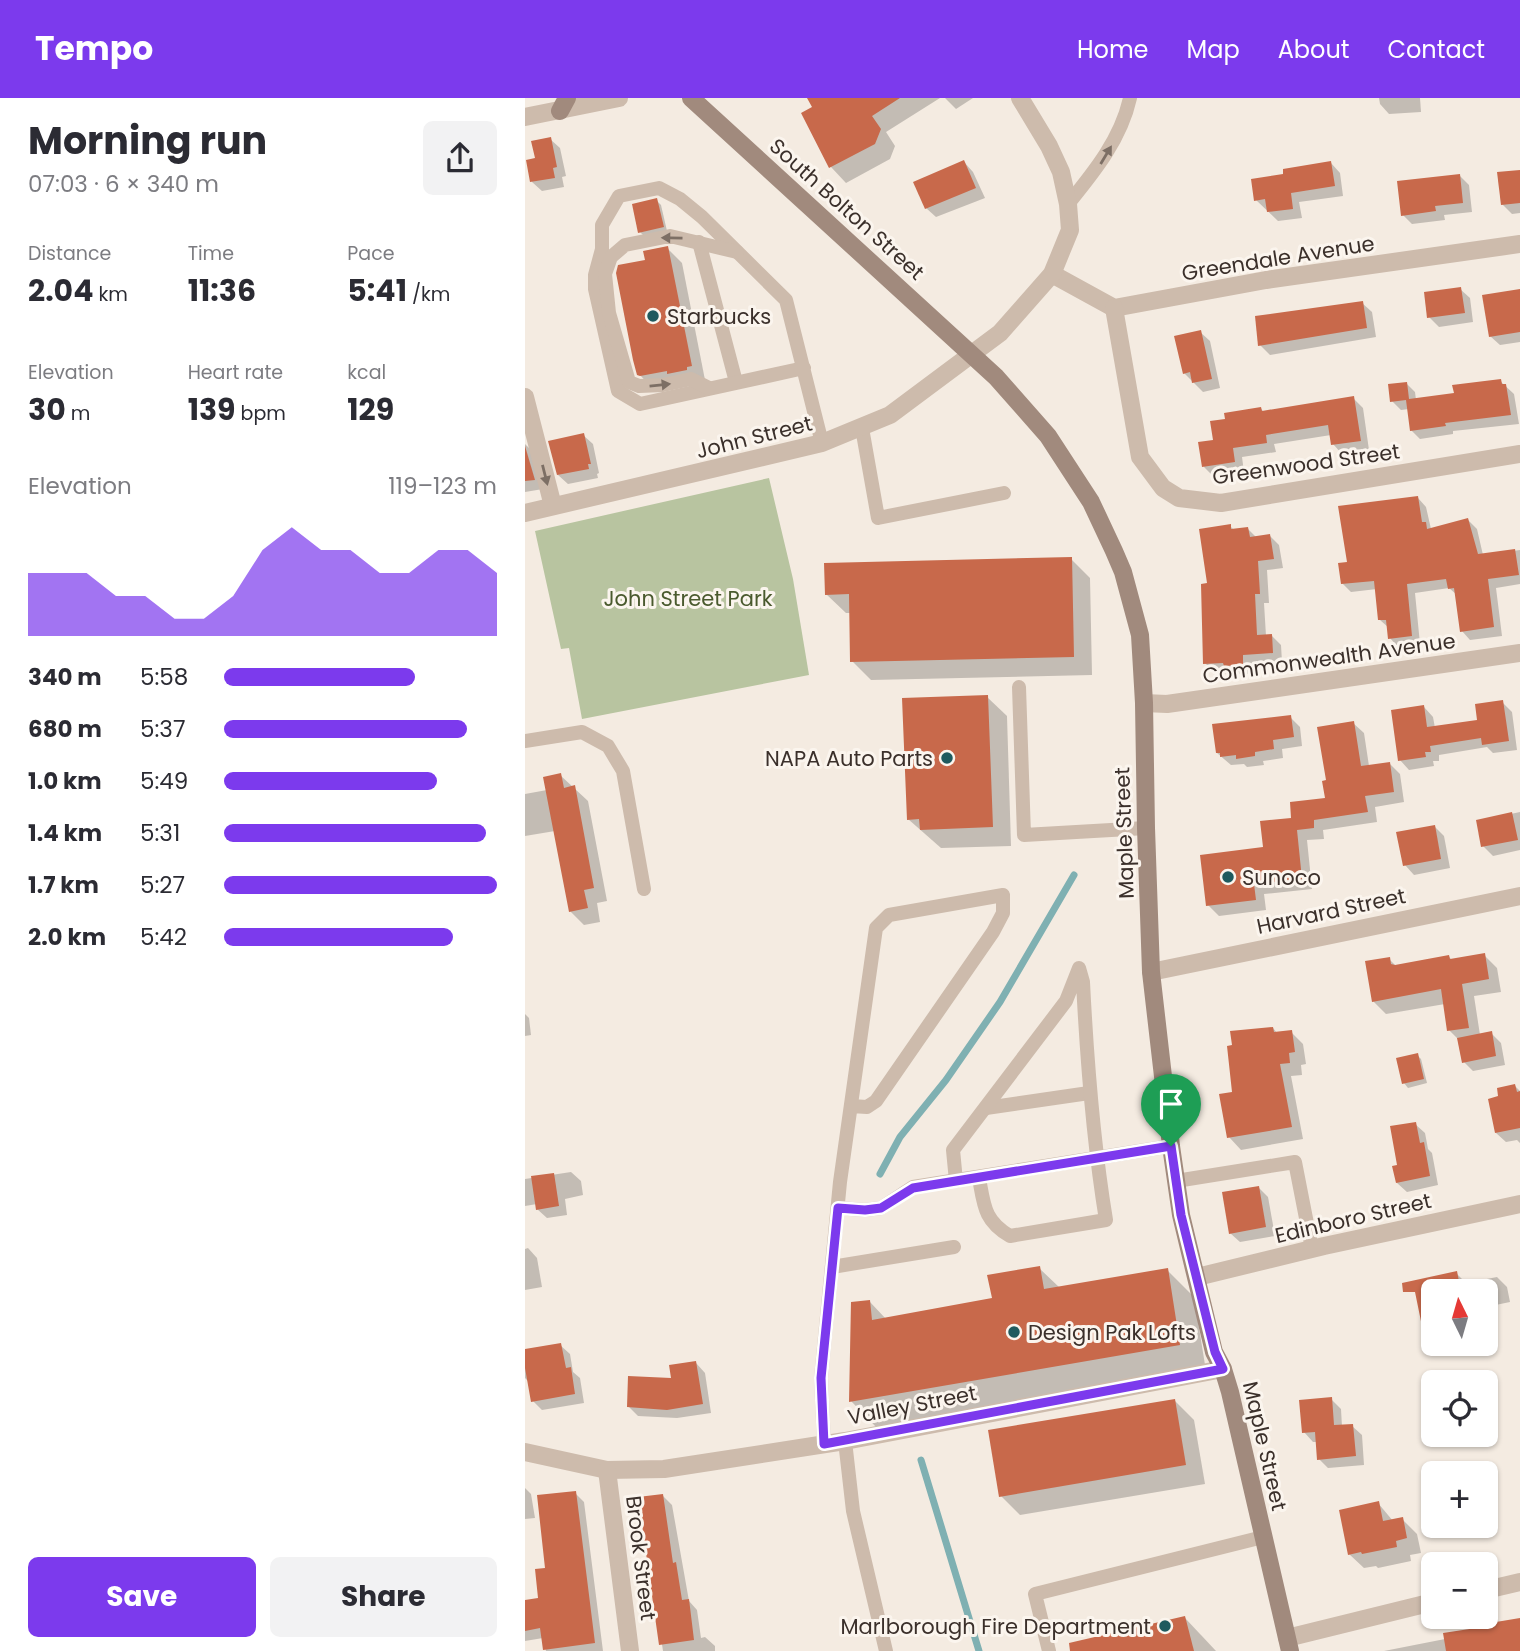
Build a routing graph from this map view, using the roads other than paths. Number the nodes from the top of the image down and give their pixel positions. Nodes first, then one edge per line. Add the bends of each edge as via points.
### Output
1 (619, 98) edge
2 (691, 98) edge
3 (1020, 98) edge
4 (1130, 98) edge
5 (563, 104) edge
6 (525, 117) edge
7 (1068, 204) junction
8 (699, 242) junction
9 (1520, 244) edge
10 (738, 252) junction
11 (1052, 274) junction
12 (1114, 308) junction
13 (972, 354) junction
14 (804, 368) junction
15 (736, 382) junction
16 (709, 388) junction
17 (525, 397) edge
18 (862, 428) junction
19 (823, 443) junction
20 (1520, 454) edge
21 (1004, 493) dead end
22 (553, 506) junction
23 (525, 513) edge
24 (1520, 653) edge
25 (1019, 687) dead end
26 (1144, 704) junction
27 (525, 741) edge
28 (1146, 828) junction
29 (644, 889) dead end
30 (1520, 895) edge
31 (1151, 972) junction
32 (1089, 1093) junction
33 (851, 1107) junction
34 (986, 1108) junction
35 (1171, 1146) junction
36 (1096, 1160) junction
37 (979, 1178) junction
38 (956, 1181) junction
39 (1176, 1181) junction
40 (1520, 1204) edge
41 (838, 1208) junction
42 (954, 1247) dead end
43 (1312, 1250) junction
44 (832, 1267) junction
45 (1197, 1277) junction
46 (1223, 1369) junction
47 (845, 1441) junction
48 (824, 1444) junction
49 (525, 1452) edge
50 (607, 1470) junction
51 (1263, 1537) junction
52 (1520, 1581) edge
53 (1498, 1587) edge
54 (1421, 1606) edge
55 (1289, 1644) edge
56 (630, 1651) edge
57 (886, 1651) edge
58 (1049, 1651) edge

1 - 5 street
2 - 13 main road, South Bolton Street
3 - 7 street via 1061,172
7 -> 4 lane via 1114,141
5 - 6 street
7 - 11 street via 1070,230
8 - 10 lane
8 - 15 lane
8 -> 16 lane via 670,236 625,244 611,257 605,274 609,313 629,382 663,385 691,379
9 - 12 street, Greendale Avenue
10 - 14 lane via 786,300
10 - 16 lane via 702,216 659,188 619,197 602,225 595,289 618,391 640,404
11 - 12 street
11 - 13 street via 1000,333
12 - 20 street, Greenwood Street via 1140,457 1163,488 1179,498 1221,503
13 - 18 street, John Street via 890,415
13 - 26 main road, Maple Street via 1048,436 1091,502 1123,572 1140,635
14 - 15 lane
14 - 19 lane
15 - 16 lane
17 -> 22 street
18 - 19 street, John Street
18 - 21 lane via 878,518
19 - 22 street, John Street
22 - 23 street, John Street
24 - 26 street, Commonwealth Avenue
25 - 28 lane via 1024,835
26 - 28 main road, Maple Street
27 - 29 lane via 582,732 608,746 623,771
28 - 31 main road, Maple Street
30 - 31 street, Harvard Street
31 - 35 main road, Maple Street
32 - 34 lane
32 - 34 lane via 1079,968 1066,1001
32 - 36 lane
33 - 33 lane via 876,928 889,915 1003,895 1003,913 993,932 876,1101 867,1107
33 - 41 lane
34 - 38 lane via 953,1150
35 - 36 lane
35 - 39 main road, Maple Street
36 - 37 lane
36 - 37 lane via 1106,1220 1010,1237 996,1229 987,1216
37 - 38 lane
38 - 41 lane via 913,1188 881,1208
39 - 43 lane via 1295,1163
39 - 45 main road, Maple Street
40 - 43 street, Edinboro Street
41 - 44 lane
42 - 44 lane
43 - 45 street, Edinboro Street
44 - 48 lane via 821,1378
45 - 46 main road, Maple Street
46 - 47 street, Valley Street
46 - 51 main road, Maple Street
47 - 48 street, Valley Street
47 - 57 lane via 853,1511
48 - 50 street, Valley Street via 664,1469
49 - 50 street, Valley Street
50 - 56 street, Brook Street
51 - 55 main road, Maple Street
51 - 58 lane via 1035,1594
52 - 53 street
54 - 55 street

